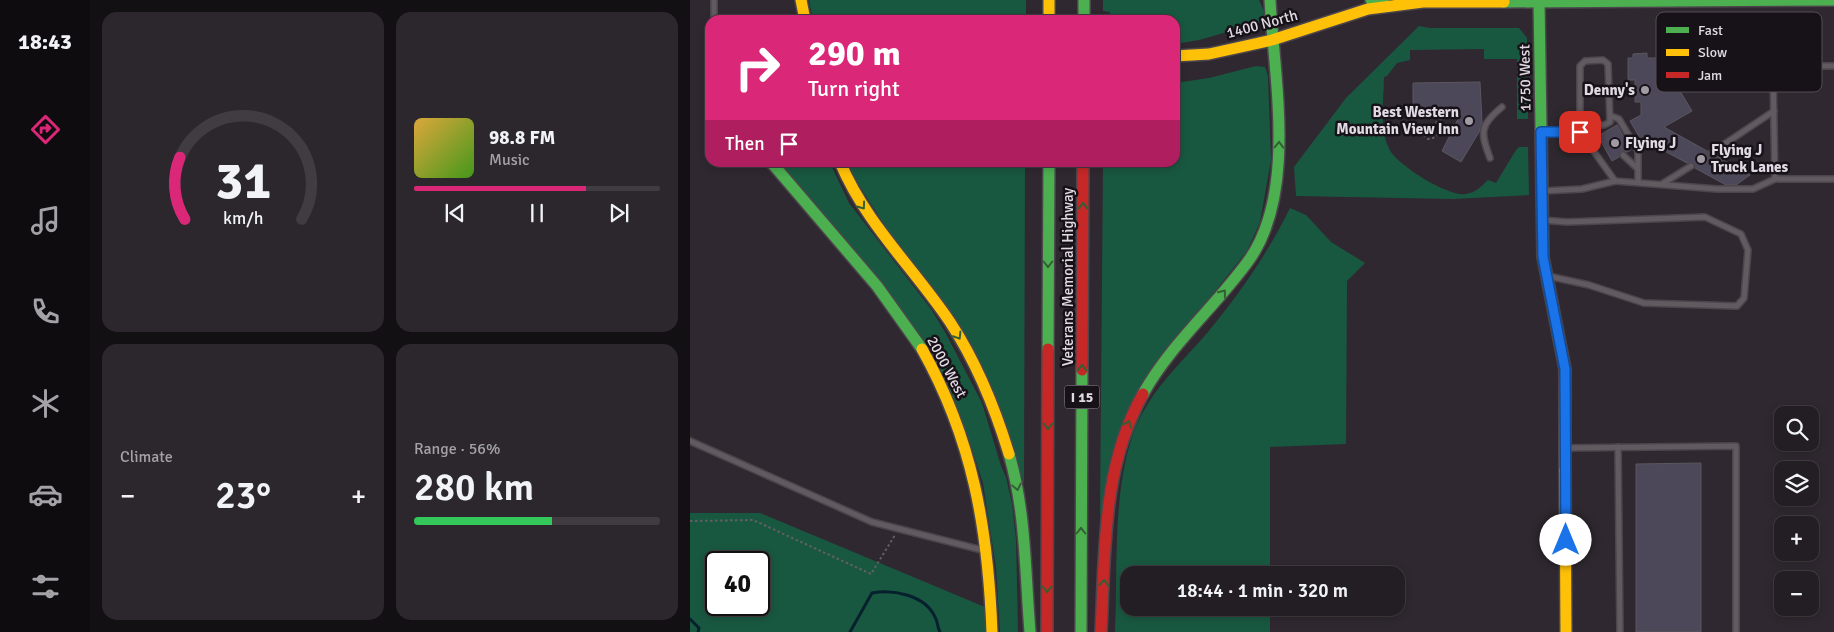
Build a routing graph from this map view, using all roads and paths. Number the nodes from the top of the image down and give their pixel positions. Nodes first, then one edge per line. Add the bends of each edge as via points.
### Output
1 (714, 0) edge
2 (801, 0) edge
3 (1049, 0) edge
4 (1084, 0) edge
5 (1270, 0) edge
6 (1371, 0) edge
7 (1539, 0) edge
8 (1834, 0) edge
9 (1388, 6) junction
10 (714, 15) edge
11 (804, 15) edge
12 (1050, 15) edge
13 (1084, 15) edge
14 (1272, 40) junction
15 (1180, 56) edge
16 (1774, 92) edge
17 (1502, 107) dead end
18 (1774, 111) junction
19 (1446, 116) dead end
20 (1611, 116) junction
21 (1454, 124) dead end
22 (1580, 125) junction
23 (1541, 132) junction
24 (1580, 132) junction
25 (1711, 153) dead end
26 (1623, 155) dead end
27 (1490, 158) dead end
28 (1691, 166) dead end
29 (775, 167) edge
30 (842, 167) edge
31 (1049, 167) edge
32 (1083, 167) edge
33 (1638, 169) junction
34 (1775, 179) junction
35 (1834, 179) edge
36 (1615, 181) junction
37 (1638, 182) junction
38 (1661, 184) junction
39 (1542, 191) junction
40 (1542, 220) junction
41 (1548, 276) junction
42 (690, 441) edge
43 (1618, 447) junction
44 (1565, 448) junction
45 (690, 521) edge
46 (898, 529) junction
47 (989, 551) junction
48 (992, 632) edge
49 (1030, 632) edge
50 (1047, 632) edge
51 (1081, 632) edge
52 (1101, 632) edge
53 (1566, 632) edge
54 (1620, 632) edge
55 (1736, 632) edge

1 - 10 lane
2 - 11 main road
3 - 12 main road
4 - 13 main road
5 - 14 main road
6 - 9 main road
7 - 8 main road, 1400 North
7 - 9 main road, 1400 North via 1423,2
7 - 23 main road, 1750 West
9 - 14 main road, 1400 North via 1349,14
14 - 15 main road, 1400 North via 1209,54
52 -> 14 main road via 1111,483 1118,447 1147,387 1250,258 1266,228 1278,178 1279,141
16 - 18 lane
17 - 27 lane via 1488,119 1483,138
18 - 25 lane
18 - 34 lane
19 - 21 path via 1426,129 1424,135 1428,139 1433,138
20 - 22 lane via 1608,127
20 - 22 lane via 1608,64 1603,60 1584,61 1580,66
20 - 33 lane via 1619,119 1638,151
22 - 24 lane
23 - 24 lane
23 - 39 main road, 1750 West
24 - 36 lane
26 - 33 lane
28 - 38 lane
29 - 47 main road, 2000 West via 892,304 927,356 952,408 971,461
30 -> 49 main road via 856,197 962,341 984,384 1008,448 1017,488 1024,532
31 -> 50 main road, Veterans Memorial Highway / I 15
51 -> 32 main road, Veterans Memorial Highway / I 15
33 - 37 lane
34 - 35 lane
34 - 38 lane via 1753,189
36 - 37 lane
36 - 39 lane via 1582,189
37 - 38 lane
39 - 40 main road, 1750 West
40 - 41 main road, 1750 West via 1543,257
40 - 41 lane via 1705,217 1741,234 1748,250 1744,298 1738,306 1644,303 1590,285
41 - 44 main road, 1750 West via 1565,369
42 - 46 lane via 872,522
43 - 44 lane
43 - 54 lane
43 - 55 lane via 1736,446
44 - 53 main road, 1750 West
45 - 46 path via 753,520 871,574
46 - 47 lane
47 - 48 main road, 2000 West

